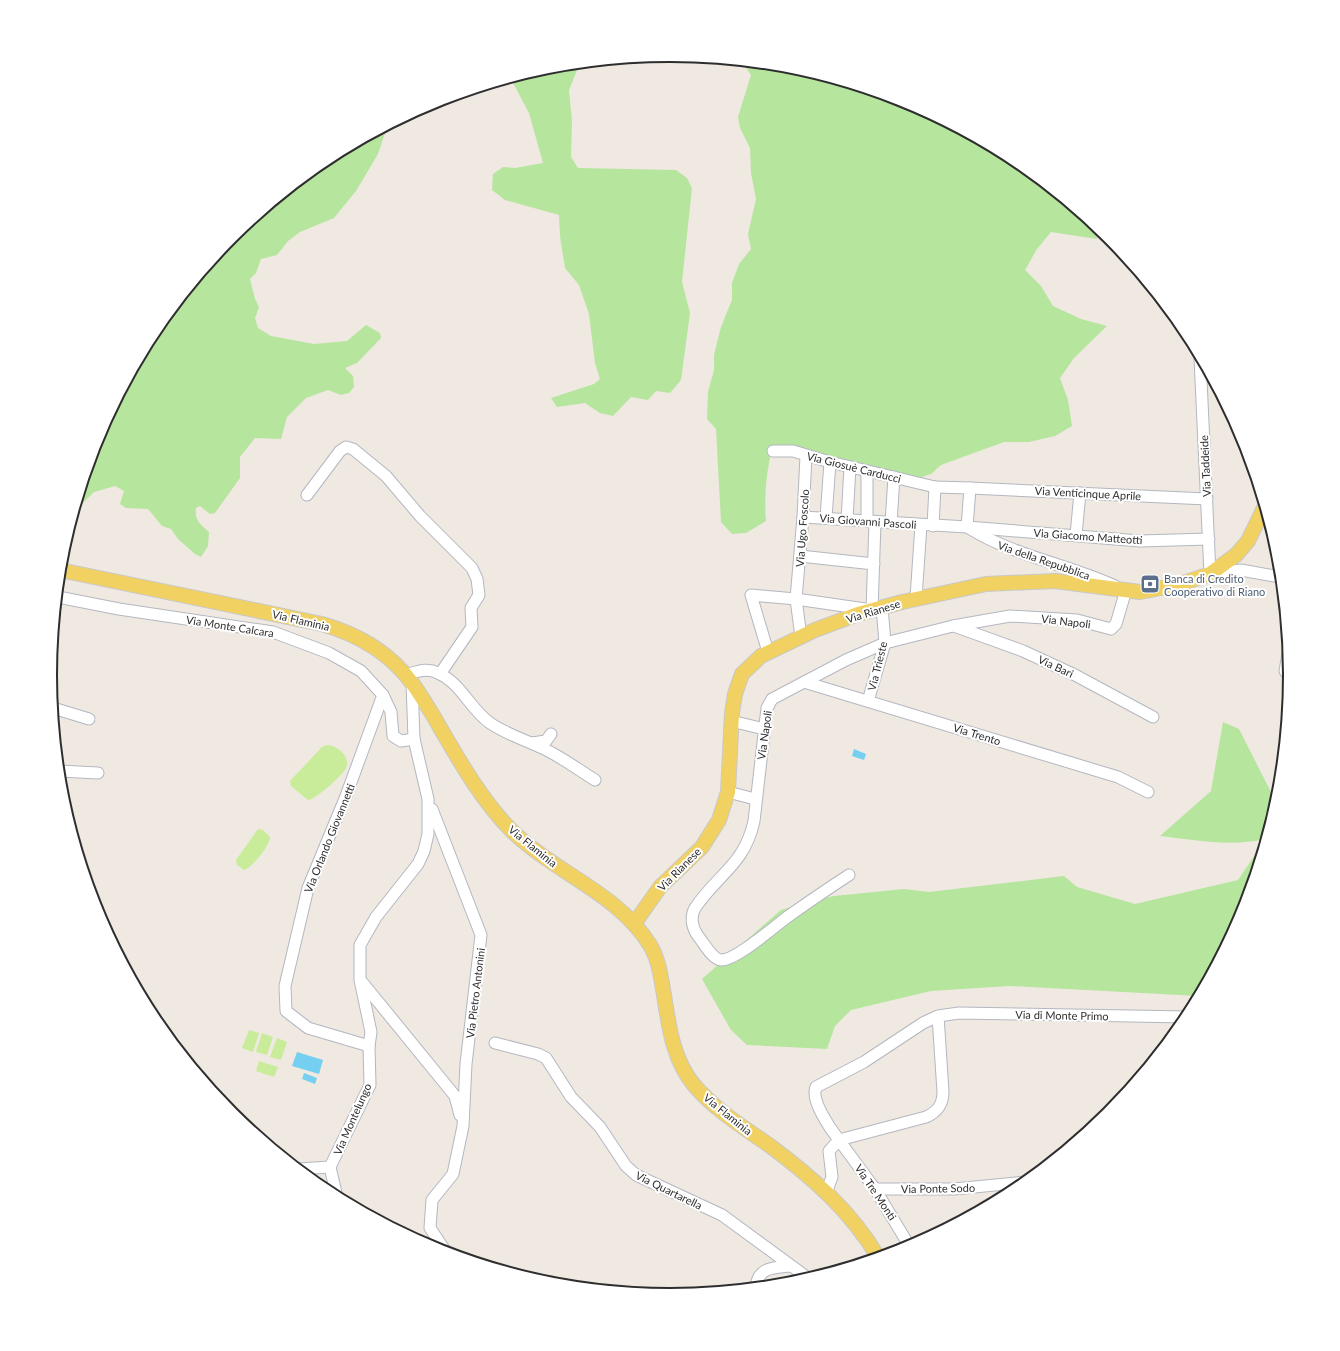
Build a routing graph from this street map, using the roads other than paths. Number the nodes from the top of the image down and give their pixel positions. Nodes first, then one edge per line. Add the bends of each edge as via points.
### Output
1 (1201, 368) edge
2 (774, 451) dead end
3 (806, 456) junction
4 (830, 462) junction
5 (850, 467) junction
6 (867, 471) junction
7 (894, 477) junction
8 (935, 487) junction
9 (970, 488) junction
10 (1080, 493) junction
11 (307, 495) dead end
12 (1207, 499) junction
13 (1261, 514) edge
14 (804, 517) junction
15 (826, 518) junction
16 (847, 520) junction
17 (871, 521) junction
18 (891, 523) junction
19 (921, 525) junction
20 (933, 526) junction
21 (967, 527) junction
22 (1076, 536) junction
23 (1208, 540) junction
24 (800, 556) junction
25 (874, 564) junction
26 (66, 571) edge
27 (1210, 574) junction
28 (1274, 575) edge
29 (1124, 590) junction
30 (62, 598) edge
31 (916, 598) junction
32 (796, 599) junction
33 (877, 608) junction
34 (953, 626) junction
35 (800, 636) junction
36 (885, 643) junction
37 (768, 652) junction
38 (440, 674) junction
39 (409, 679) junction
40 (804, 682) junction
41 (383, 695) junction
42 (868, 701) junction
43 (58, 709) edge
44 (1153, 717) dead end
45 (89, 719) dead end
46 (731, 722) junction
47 (764, 729) junction
48 (551, 734) dead end
49 (414, 739) junction
50 (531, 743) junction
51 (65, 771) edge
52 (98, 773) dead end
53 (595, 780) dead end
54 (728, 792) junction
55 (1148, 792) dead end
56 (428, 799) junction
57 (755, 799) junction
58 (849, 875) dead end
59 (634, 924) junction
60 (360, 980) junction
61 (938, 1016) junction
62 (1179, 1018) edge
63 (495, 1043) dead end
64 (369, 1046) junction
65 (815, 1089) joint
66 (463, 1126) junction
67 (839, 1140) junction
68 (330, 1167) junction
69 (306, 1168) edge
70 (1014, 1183) edge
71 (335, 1189) edge
72 (875, 1189) junction
73 (826, 1193) junction
74 (907, 1241) edge
75 (441, 1244) edge
76 (875, 1253) edge
77 (790, 1266) junction
78 (802, 1274) edge
79 (758, 1282) edge

1 - 12 street, Via Taddeide
2 - 3 street, Via Giosuè Carducci via 793,451
3 - 4 street, Via Giosuè Carducci
3 - 14 street, Via Ugo Foscolo
4 - 5 street, Via Giosuè Carducci
4 - 15 street
5 - 6 street, Via Giosuè Carducci
5 - 16 street
6 - 7 street, Via Giosuè Carducci
6 - 17 street, Via Trieste
7 - 8 street, Via Giosuè Carducci
7 - 18 street
8 - 9 street, Via Giosuè Carducci
8 - 20 street
9 - 10 street, Via Venticinque Aprile
9 - 21 street
10 - 12 street, Via Venticinque Aprile
10 - 22 street
11 - 38 street via 340,451 346,447 353,449 386,476 420,516 472,568 477,579 479,595 472,608 472,627
12 - 23 street, Via Taddeide
13 - 27 main road, Via Rianese via 1242,550
14 - 15 street, Via Giovanni Pascoli
14 - 24 street, Via Ugo Foscolo
15 - 16 street, Via Giovanni Pascoli
16 - 17 street, Via Giovanni Pascoli
17 - 18 street, Via Giovanni Pascoli
17 - 25 street, Via Trieste
18 - 19 street, Via Giovanni Pascoli
19 - 20 street, Via Giovanni Pascoli
19 - 31 street
20 - 21 street, Via Giovanni Pascoli
21 - 22 street, Via Giacomo Matteotti
21 - 29 street, Via della Repubblica via 999,544 1087,574
22 - 23 street, Via Giacomo Matteotti via 1146,541
23 - 27 street, Via Taddeide
24 - 25 street
24 - 32 street, Via Ugo Foscolo
25 - 33 street, Via Trieste
26 - 39 main road, Via Flaminia via 330,626 368,643 387,657
27 - 28 street via 1241,570
27 - 29 main road, Via Rianese via 1164,589 1144,592
29 - 31 main road, Via Rianese via 1071,582 1006,582
29 - 34 street, Via Napoli via 1116,624 1111,629 1077,620 1010,616
30 - 41 street, Via Monte Calcara via 273,632 343,660 365,674
31 - 33 main road, Via Rianese
32 - 33 street
32 - 35 street, Via Ugo Foscolo
32 - 37 street via 750,595
33 - 35 main road, Via Rianese
33 - 36 street, Via Trieste
34 - 36 street, Via Napoli
34 - 44 street, Via Bari via 1023,651 1075,675
35 - 37 main road, Via Rianese
36 - 40 street, Via Napoli
36 - 42 street, Via Trieste
37 - 46 main road, Via Rianese via 754,661 742,675 734,696
38 - 39 street via 425,670
38 - 50 street via 454,684 485,720
39 - 49 street
39 - 59 main road, Via Flaminia via 503,822 535,851 618,909
40 - 42 street, Via Trento
40 - 47 street, Via Napoli via 769,702
41 - 49 street, Via Monte Calcara via 390,710 394,736 401,741
41 - 64 street, Via Orlando Giovannetti via 346,796 308,888 285,986 286,1011 308,1028
42 - 55 street, Via Trento via 1118,777
43 - 45 street
46 - 47 street
46 - 54 main road, Via Rianese
47 - 57 street, Via Napoli
48 - 50 street via 546,741
49 - 56 street, Via Pietro Antonini
50 - 53 street
51 - 52 street
54 - 57 street
54 - 59 main road, Via Rianese via 710,837 660,888
56 - 60 street, Via Pietro Antonini via 428,834 424,851 418,864 376,917 360,945
56 - 66 street, Via Pietro Antonini via 481,935 466,1064
57 - 58 street, Via Napoli via 753,827 743,852 696,905 692,913 694,929 714,956 726,960 738,953
59 - 73 main road, Via Flaminia via 656,957 673,1044 693,1084 718,1108 788,1159
60 - 64 street, Via Montelungo via 371,1032
60 - 66 street, Via Pietro Antonini via 455,1096
61 - 62 street, Via di Monte Primo via 960,1013
61 - 65 street, Via di Monte Primo via 922,1022 864,1062
61 - 67 street via 943,1092 937,1110 926,1117
63 - 77 street, Via Quartarella via 534,1052 546,1058 571,1097 600,1127 626,1166 636,1175 722,1215
64 - 68 street, Via Montelungo via 370,1085
65 - 67 street, Via Tre Monti via 824,1118
66 - 75 street, Via Pietro Antonini via 453,1174 432,1200 430,1228
67 - 72 street, Via Tre Monti
67 - 73 street via 829,1151 832,1177
68 - 69 street, Via Montelungo
68 - 71 street, Via Montelungo
70 - 72 street, Via Ponte Sodo via 954,1189
72 - 74 street, Via Tre Monti
73 - 76 main road, Via Flaminia via 855,1221
77 - 78 street, Via Quartarella
77 - 79 street via 764,1271

